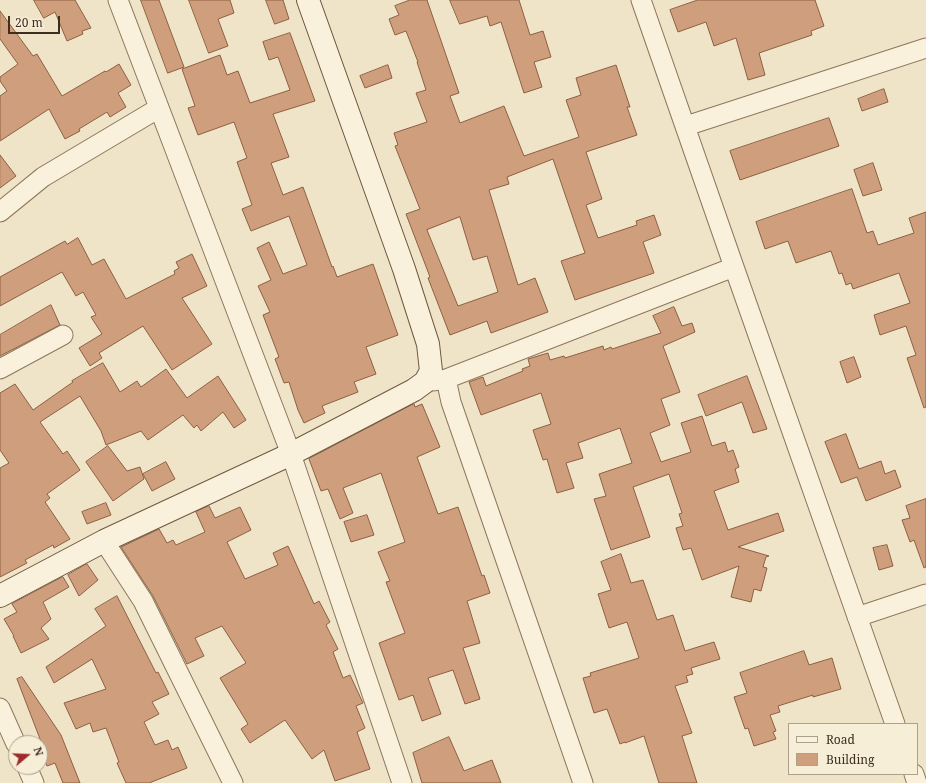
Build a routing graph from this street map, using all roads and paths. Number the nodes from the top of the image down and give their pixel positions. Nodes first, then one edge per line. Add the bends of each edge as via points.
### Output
1 (118, 0) edge
2 (308, 0) edge
3 (641, 0) edge
4 (926, 48) edge
5 (159, 108) junction
6 (686, 126) junction
7 (0, 212) edge
8 (734, 267) junction
9 (63, 335) dead end
10 (0, 369) edge
11 (436, 380) junction
12 (291, 454) junction
13 (104, 541) junction
14 (926, 594) edge
15 (0, 596) edge
16 (857, 618) junction
17 (0, 708) edge
18 (895, 723) edge
19 (12, 735) edge
20 (233, 783) edge
21 (402, 783) edge
22 (583, 783) edge

1 - 5 street
2 - 11 street via 404,269 428,344 431,371
3 - 6 street
4 - 6 street
5 - 7 street via 44,177
5 - 12 street
6 - 8 street
8 - 11 street
8 - 16 street
9 - 10 street
11 - 12 street
11 - 22 street via 451,402
12 - 13 street
12 - 21 street
13 - 15 street
13 - 20 street via 143,601
14 - 16 street
16 - 18 street
17 - 19 street

